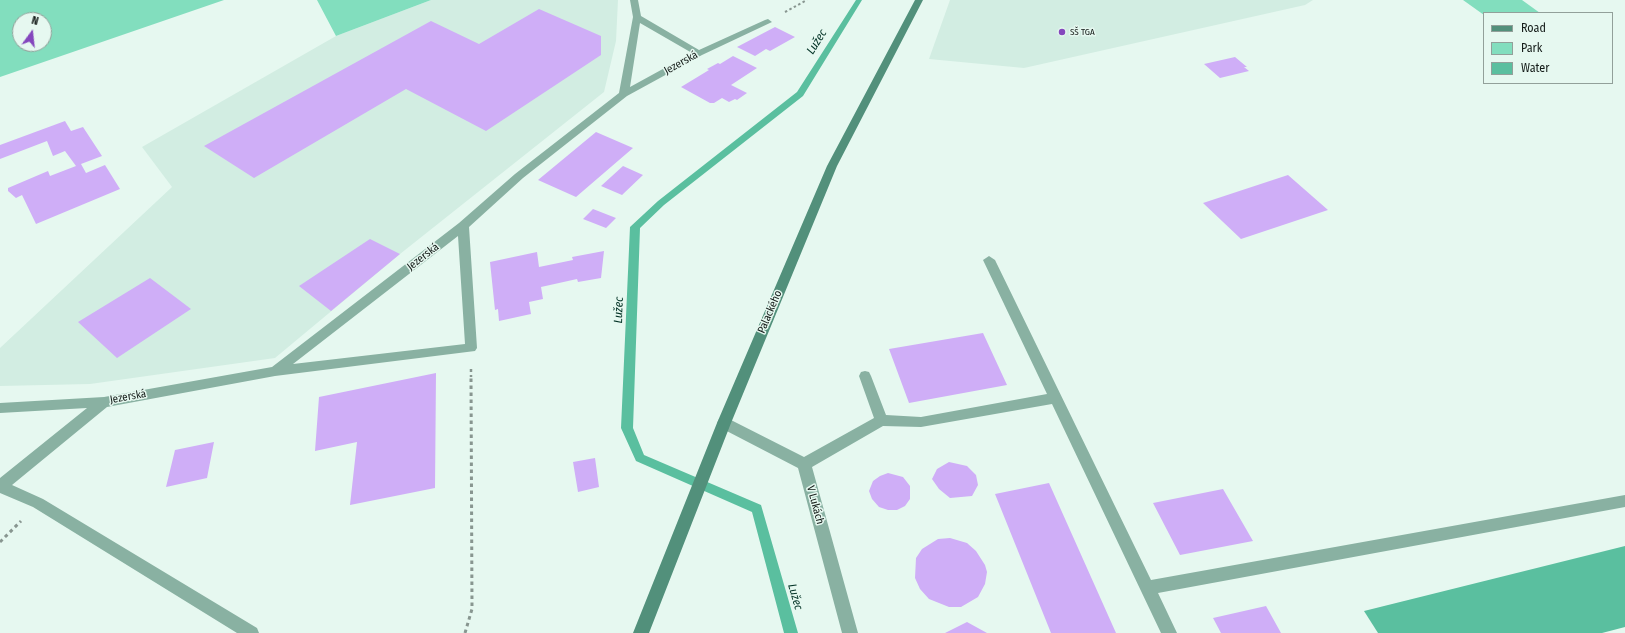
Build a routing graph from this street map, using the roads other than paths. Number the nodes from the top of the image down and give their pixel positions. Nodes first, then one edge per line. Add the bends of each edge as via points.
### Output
1 (634, 0) edge
2 (919, 0) edge
3 (637, 17) junction
4 (768, 22) road end
5 (699, 53) junction
6 (624, 94) junction
7 (463, 226) junction
8 (989, 260) dead end
9 (276, 371) junction
10 (865, 376) dead end
11 (1056, 398) junction
12 (104, 402) junction
13 (0, 408) edge
14 (880, 420) junction
15 (724, 422) junction
16 (804, 464) junction
17 (1, 486) edge
18 (1625, 501) edge
19 (1147, 588) junction
20 (252, 633) edge
21 (641, 633) edge
22 (850, 633) edge
23 (1169, 633) edge

1 - 3 street
2 - 15 street, Palackého via 832,166
3 - 5 street
3 - 6 street
4 - 5 street, Jezerská
5 - 6 street, Jezerská
6 - 7 street, Jezerská via 518,176
7 - 9 street, Jezerská
7 - 9 street via 471,348
8 - 11 street
9 - 12 street, Jezerská
10 - 14 street
11 - 14 street via 921,422
11 - 19 street
12 - 13 street, Jezerská
12 - 17 street
14 - 16 street
15 - 16 street
15 - 21 street, Palackého
16 - 22 street, V Lukách
17 - 20 street via 38,503
18 - 19 street
19 - 23 street

